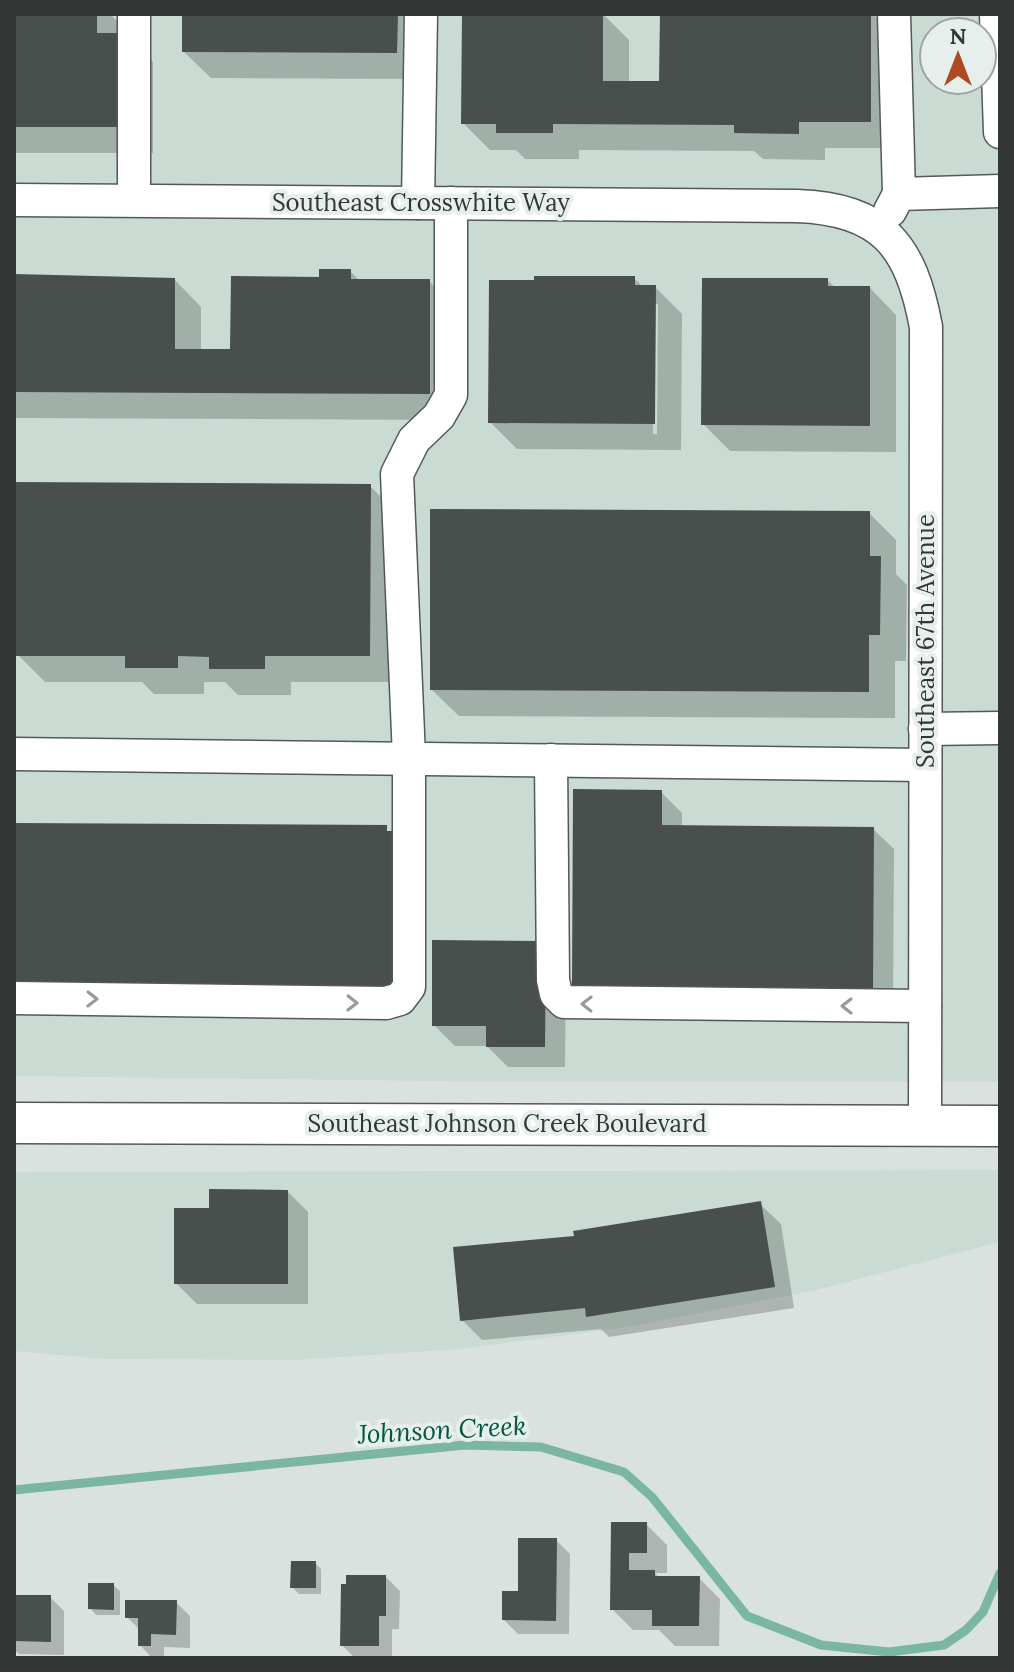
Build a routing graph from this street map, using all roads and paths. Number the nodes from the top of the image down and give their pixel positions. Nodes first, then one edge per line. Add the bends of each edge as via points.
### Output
1 (134, 14) edge
2 (421, 14) edge
3 (894, 14) edge
4 (996, 14) edge
5 (1000, 132) edge
6 (1000, 191) edge
7 (899, 194) junction
8 (14, 200) edge
9 (134, 200) junction
10 (418, 203) junction
11 (451, 203) junction
12 (827, 207) joint
13 (881, 229) junction
14 (1000, 728) edge
15 (925, 729) junction
16 (14, 754) edge
17 (409, 757) junction
18 (551, 760) junction
19 (925, 765) junction
20 (14, 998) edge
21 (925, 1006) junction
22 (14, 1123) edge
23 (925, 1125) junction
24 (1000, 1126) edge

1 - 9 street
2 - 10 street
3 - 7 street
4 - 5 street
6 - 7 street
7 - 13 street
8 - 9 street, Southeast Crosswhite Way
9 - 10 street, Southeast Crosswhite Way
10 - 11 street, Southeast Crosswhite Way
11 - 12 street, Southeast Crosswhite Way
11 - 17 street via 451,395 439,416 414,440 397,474
12 - 13 street, Southeast 67th Avenue via 848,211
13 - 15 street, Southeast 67th Avenue via 919,286 926,327
14 - 15 street
15 - 19 street, Southeast 67th Avenue
16 - 17 street
17 - 18 street
20 -> 17 street via 386,1003 400,999 409,987
18 - 19 street
21 -> 18 street via 564,1002 553,980
19 - 21 street, Southeast 67th Avenue
21 - 23 street, Southeast 67th Avenue
22 - 23 main road, Southeast Johnson Creek Boulevard
23 - 24 main road, Southeast Johnson Creek Boulevard

